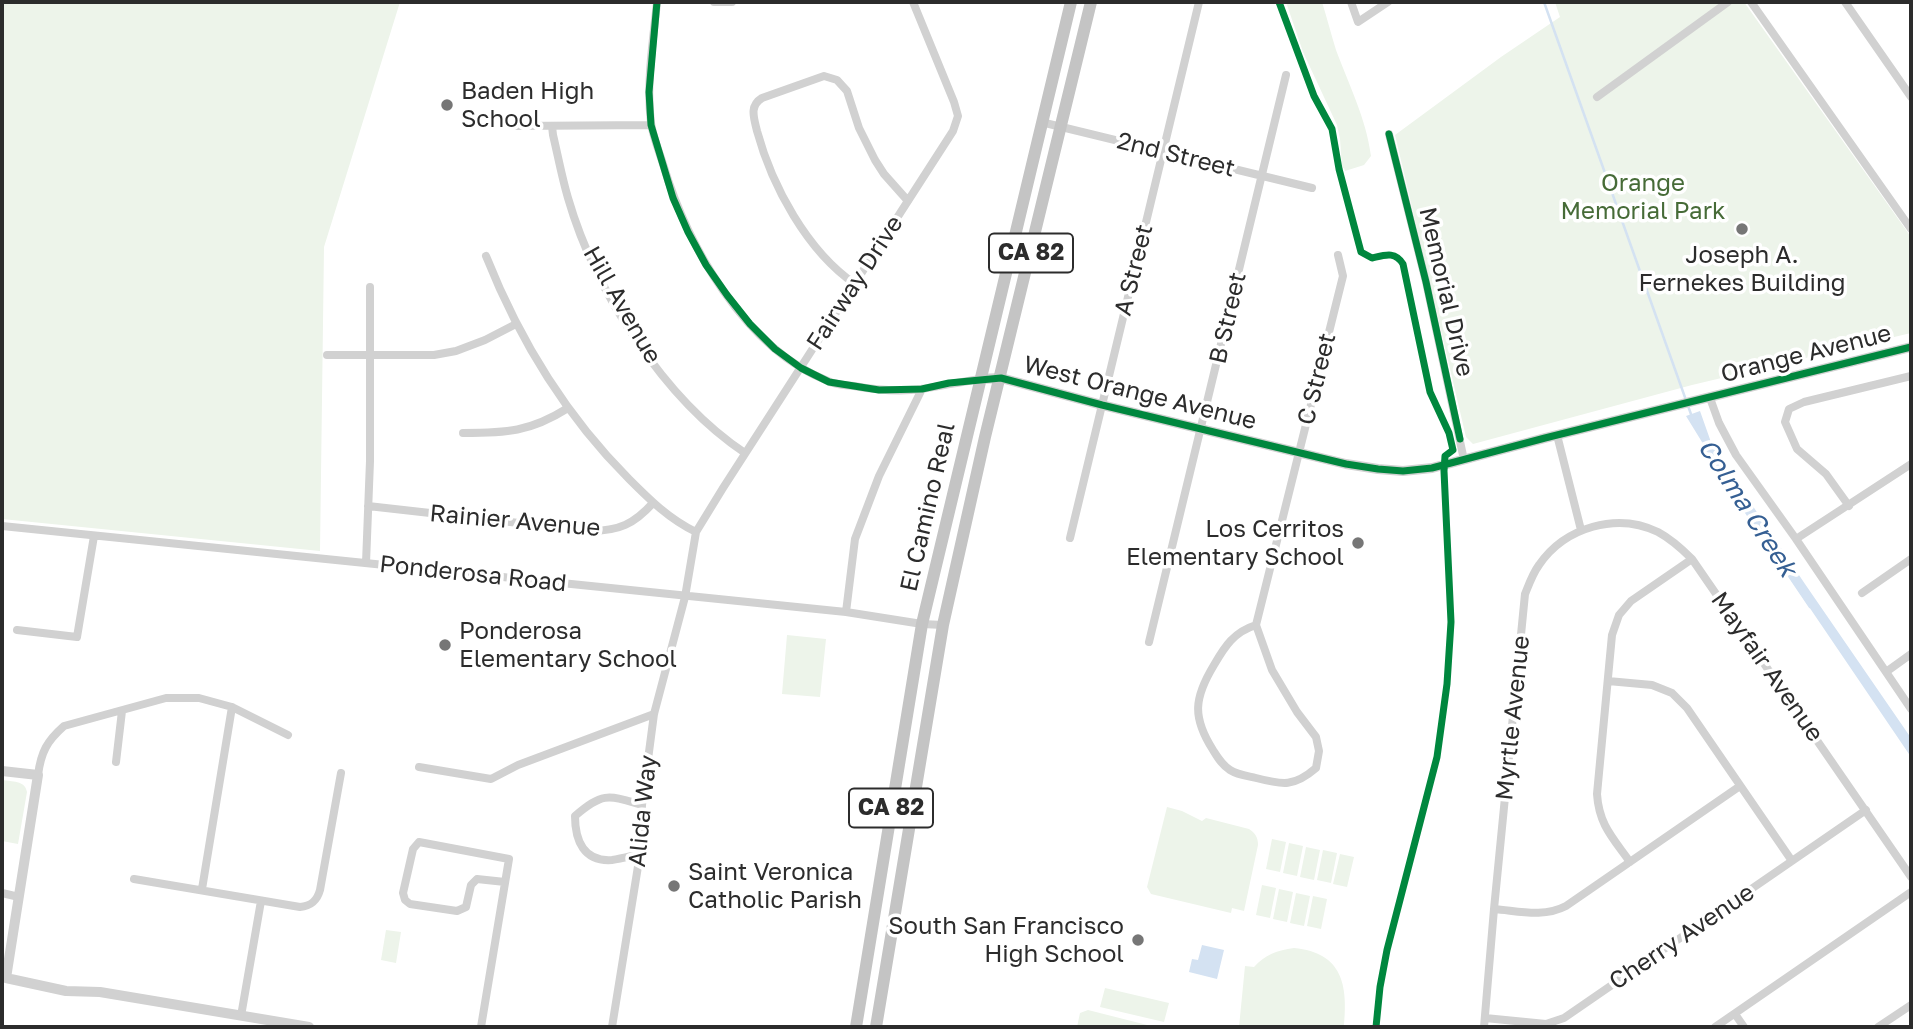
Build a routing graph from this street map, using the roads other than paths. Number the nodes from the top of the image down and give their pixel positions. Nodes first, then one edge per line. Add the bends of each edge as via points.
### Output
1 (657, 2) edge
2 (715, 2) edge
3 (732, 2) edge
4 (913, 2) edge
5 (1071, 2) edge
6 (1091, 2) edge
7 (1199, 2) edge
8 (1352, 2) edge
9 (1388, 2) edge
10 (1728, 2) edge
11 (1751, 2) edge
12 (1844, 2) edge
13 (1286, 75) dead end
14 (1597, 97) dead end
15 (1911, 97) edge
16 (1041, 122) junction
17 (651, 125) junction
18 (514, 126) dead end
19 (552, 126) junction
20 (1061, 127) junction
21 (1389, 134) dead end
22 (1163, 152) junction
23 (1262, 176) junction
24 (1311, 188) dead end
25 (908, 201) junction
26 (1911, 229) edge
27 (1338, 255) dead end
28 (486, 256) dead end
29 (855, 284) junction
30 (370, 287) dead end
31 (516, 324) junction
32 (1911, 347) edge
33 (327, 355) dead end
34 (370, 355) junction
35 (801, 368) junction
36 (1911, 376) edge
37 (1001, 378) junction
38 (980, 379) junction
39 (922, 389) junction
40 (1710, 398) junction
41 (1102, 405) junction
42 (568, 408) junction
43 (1201, 429) junction
44 (463, 433) dead end
45 (1557, 435) junction
46 (1299, 452) junction
47 (745, 453) junction
48 (1464, 460) junction
49 (1911, 464) edge
50 (653, 503) junction
51 (368, 506) junction
52 (1849, 506) junction
53 (2, 526) edge
54 (1581, 530) junction
55 (696, 533) junction
56 (94, 536) junction
57 (1070, 538) dead end
58 (1796, 540) junction
59 (1692, 559) junction
60 (1911, 559) edge
61 (366, 563) junction
62 (1862, 593) dead end
63 (685, 597) junction
64 (846, 612) junction
65 (922, 624) junction
66 (943, 625) junction
67 (1256, 625) junction
68 (17, 630) dead end
69 (1149, 642) dead end
70 (1911, 654) edge
71 (1886, 672) junction
72 (1608, 681) junction
73 (232, 708) junction
74 (1911, 709) edge
75 (122, 711) junction
76 (654, 714) junction
77 (288, 735) dead end
78 (116, 762) dead end
79 (419, 767) dead end
80 (2, 771) edge
81 (341, 773) dead end
82 (38, 775) junction
83 (1740, 786) junction
84 (642, 805) junction
85 (1866, 810) junction
86 (640, 854) junction
87 (1792, 861) junction
88 (1630, 862) junction
89 (1911, 877) edge
90 (134, 879) dead end
91 (505, 882) junction
92 (202, 889) junction
93 (1911, 892) edge
94 (2, 893) edge
95 (19, 897) junction
96 (261, 901) junction
97 (1494, 909) junction
98 (4, 981) edge
99 (1911, 1005) edge
100 (1735, 1014) junction
101 (241, 1016) junction
102 (1485, 1023) edge
103 (309, 1027) edge
104 (481, 1027) edge
105 (612, 1027) edge
106 (856, 1027) edge
107 (876, 1027) edge
108 (1715, 1027) edge
109 (1744, 1027) edge
110 (1878, 1027) edge

1 - 17 street, West Orange Avenue via 649,92
2 - 3 street
4 - 25 street, Fairway Drive via 958,116
5 - 16 main road, El Camino Real / CA 82
6 - 20 main road, El Camino Real / CA 82
7 - 22 street, A Street
8 - 9 street via 1358,22
10 - 14 street
11 - 26 street
12 - 15 street
13 - 23 street, B Street
16 - 20 street, 2nd Street
16 - 38 main road, El Camino Real / CA 82
17 - 19 street
17 - 35 street, West Orange Avenue via 673,198 706,265 750,324
18 - 19 street
19 - 47 street, Hill Avenue via 581,235 596,271 638,343 691,408
20 - 22 street, 2nd Street
20 - 37 main road, El Camino Real / CA 82
21 - 48 street, Memorial Drive
22 - 23 street, 2nd Street
22 - 41 street, A Street
23 - 24 street, 2nd Street
23 - 43 street, B Street
25 - 29 street, Fairway Drive
25 - 29 street via 875,160 847,91 837,80 824,76 754,104 761,144 787,204 817,248
27 - 46 street, C Street via 1343,276
28 - 31 street
29 - 35 street, Fairway Drive
30 - 34 street
31 - 34 street via 456,351
31 - 42 street
32 - 40 street, Orange Avenue
33 - 34 street
34 - 51 street
35 - 39 street, West Orange Avenue via 830,382 878,390
35 - 47 street, Fairway Drive
36 - 52 street via 1789,409 1785,422 1797,449 1826,474
37 - 38 street, West Orange Avenue
37 - 41 street, West Orange Avenue
37 - 66 main road, El Camino Real / CA 82
38 - 39 street, West Orange Avenue
38 - 65 main road, El Camino Real / CA 82
39 - 64 street via 879,476 855,539
40 - 45 street, West Orange Avenue
40 - 58 street via 1736,455
41 - 43 street, West Orange Avenue
41 - 57 street, A Street
42 - 44 street via 529,428
42 - 50 street via 607,457
43 - 46 street, West Orange Avenue
43 - 69 street, B Street
45 - 48 street, West Orange Avenue
45 - 54 street
46 - 48 street, West Orange Avenue via 1403,471
46 - 67 street, C Street
47 - 55 street, Fairway Drive
49 - 52 street
50 - 51 street, Rainier Avenue via 623,527 607,531
50 - 55 street
51 - 61 street
52 - 58 street
53 - 56 street, Ponderosa Road
54 - 59 street, Mayfair Avenue via 1613,523 1642,526 1674,542
54 - 97 street, Myrtle Avenue via 1554,547 1538,566 1525,594
55 - 63 street, Fairway Drive
56 - 61 street, Ponderosa Road
56 - 68 street via 77,637
58 - 71 street
59 - 72 street via 1619,615 1612,635
59 - 85 street, Mayfair Avenue
60 - 62 street
61 - 63 street, Ponderosa Road
63 - 64 street, Ponderosa Road
63 - 76 street, Alida Way
64 - 65 street, Ponderosa Road
65 - 66 street, Ponderosa Road
65 - 106 main road, El Camino Real / CA 82
66 - 107 main road, El Camino Real / CA 82
67 - 67 street via 1272,670 1316,737 1316,768 1295,783 1280,785 1233,772 1202,733 1198,708 1203,684 1226,643 1242,629
70 - 71 street
71 - 74 street
72 - 83 street via 1652,685 1672,693
72 - 88 street via 1598,810 1603,825
73 - 75 street via 199,698 166,698
73 - 77 street
73 - 92 street
75 - 78 street
75 - 82 street via 64,726 51,737
76 - 79 street via 491,779
76 - 84 street, Alida Way
80 - 82 street
81 - 96 street via 316,900 306,906
82 - 95 street
83 - 87 street
83 - 88 street
84 - 86 street, Alida Way
84 - 86 street via 609,797 592,802 575,816 580,846 595,857 611,860
85 - 87 street, Cherry Avenue
85 - 89 street, Mayfair Avenue
86 - 105 street, Alida Way
87 - 102 street, Cherry Avenue via 1564,1018 1546,1024
88 - 97 street via 1554,913
90 - 92 street
91 - 91 street via 509,859 419,842 413,849 403,897 410,904 457,911 466,906 477,879
91 - 104 street
92 - 96 street
93 - 100 street
94 - 95 street
95 - 98 street
96 - 101 street
97 - 102 street, Myrtle Avenue
98 - 101 street
99 - 110 street
100 - 108 street
100 - 109 street
101 - 103 street

